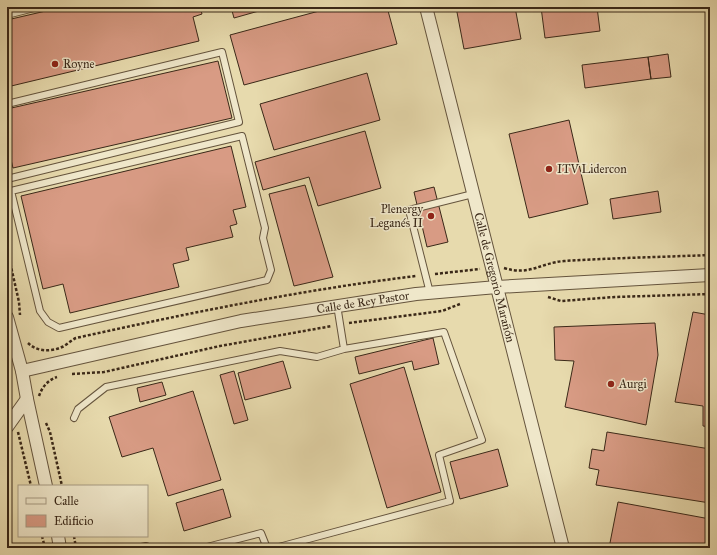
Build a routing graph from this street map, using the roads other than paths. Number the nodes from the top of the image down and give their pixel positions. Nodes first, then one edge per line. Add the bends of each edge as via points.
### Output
1 (38, 7) edge
2 (426, 7) edge
3 (7, 15) edge
4 (7, 104) edge
5 (7, 179) edge
6 (9, 192) edge
7 (473, 194) junction
8 (710, 275) edge
9 (497, 287) junction
10 (430, 293) junction
11 (337, 306) junction
12 (7, 317) edge
13 (15, 342) edge
14 (344, 349) junction
15 (22, 371) junction
16 (32, 400) junction
17 (74, 418) dead end
18 (7, 427) edge
19 (46, 485) edge
20 (58, 537) edge
21 (60, 548) edge
22 (137, 548) edge
23 (151, 548) edge
24 (203, 548) edge
25 (267, 548) edge
26 (274, 548) edge
27 (563, 548) edge

1 - 3 lane
2 - 7 street, Calle de Gregorio Marañón
4 - 5 lane via 222,52 239,122
6 - 6 lane via 242,136 265,228 263,238 271,270 267,280 59,328 48,322 40,311
7 - 9 street, Calle de Gregorio Marañón
7 - 10 lane via 409,210
8 - 9 street, Calle de Rey Pastor
9 - 10 street, Calle de Rey Pastor
9 - 27 street, Calle de Gregorio Marañón
10 - 11 street, Calle de Rey Pastor
11 - 14 lane
11 - 15 street, Calle de Rey Pastor via 241,321
12 - 13 street
13 - 15 street
14 - 17 lane via 317,357 280,351 106,387 78,409
14 - 26 lane via 444,332 482,440 439,455 450,501
15 - 16 street
16 - 18 street
16 - 19 street
20 - 21 street
22 - 23 lane
24 - 25 lane via 261,533

